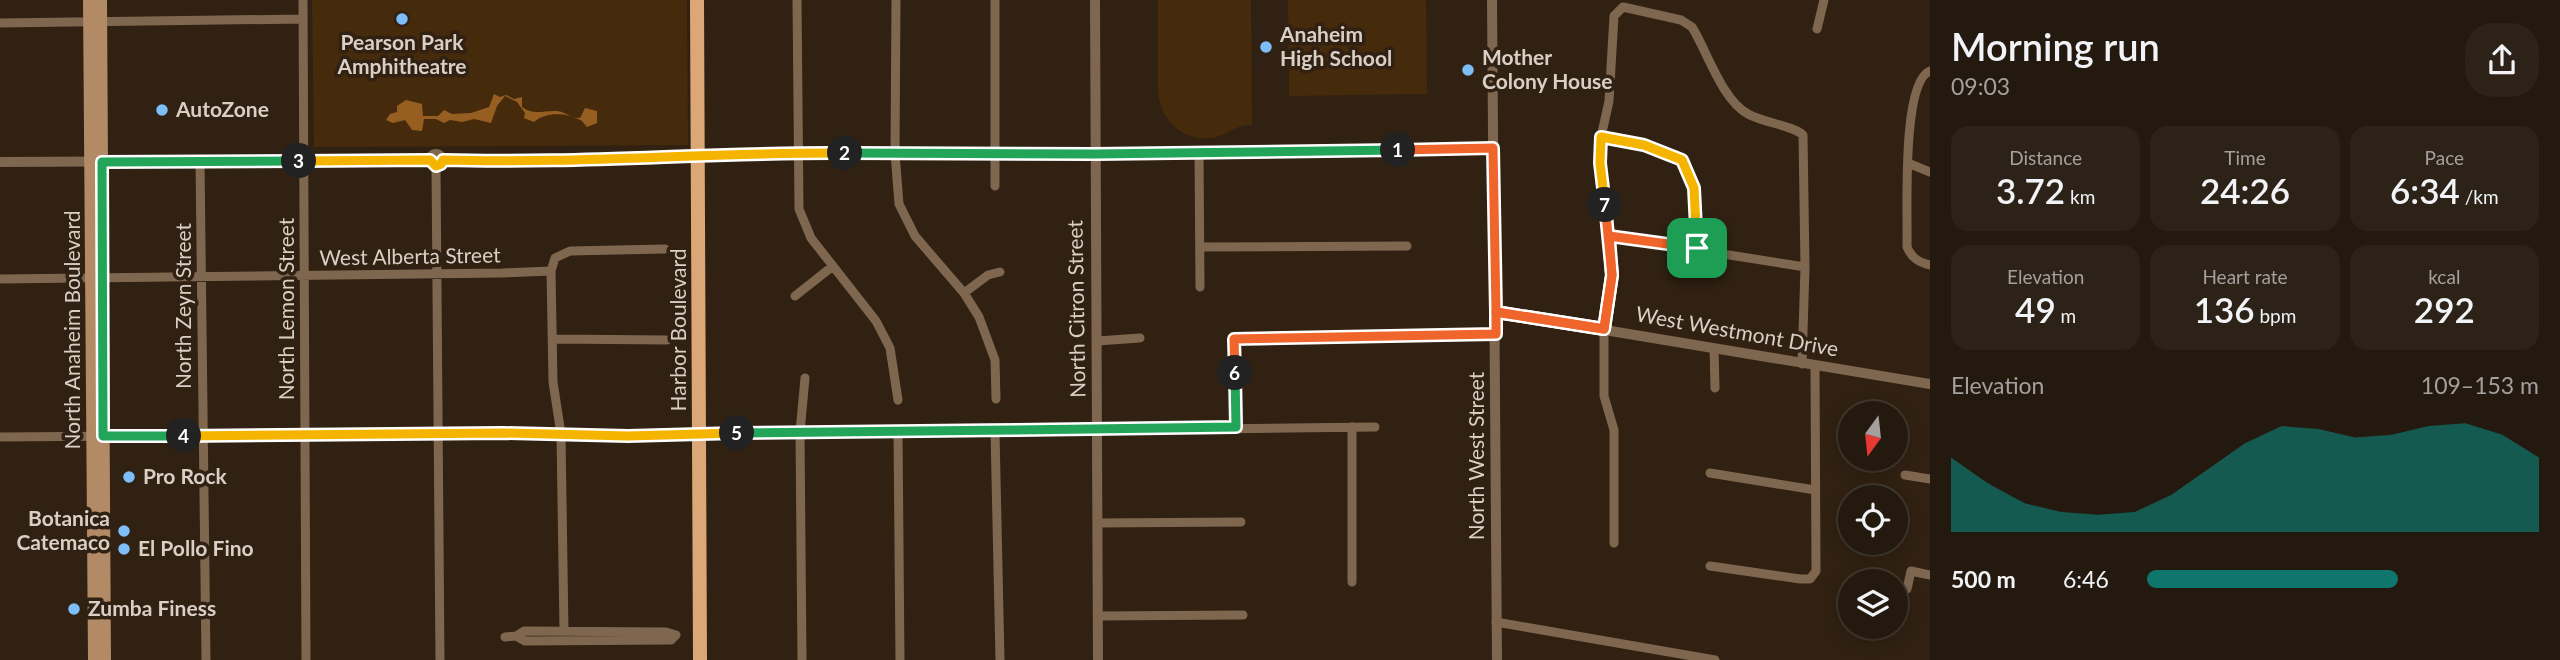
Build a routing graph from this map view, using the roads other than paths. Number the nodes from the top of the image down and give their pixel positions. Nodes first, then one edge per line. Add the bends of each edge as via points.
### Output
1 (89, 0) edge
2 (101, 0) edge
3 (303, 0) edge
4 (697, 0) edge
5 (797, 0) edge
6 (896, 0) edge
7 (995, 0) edge
8 (1095, 0) edge
9 (1492, 0) edge
10 (1824, 0) edge
11 (303, 19) junction
12 (95, 22) junction
13 (0, 23) edge
14 (1817, 29) dead end
15 (1926, 73) edge
16 (1601, 137) junction
17 (1493, 148) junction
18 (797, 152) junction
19 (895, 153) junction
20 (995, 153) junction
21 (1199, 153) junction
22 (1095, 154) junction
23 (698, 157) junction
24 (96, 161) junction
25 (200, 161) junction
26 (304, 161) junction
27 (0, 162) edge
28 (436, 162) junction
29 (1908, 163) junction
30 (1930, 172) edge
31 (995, 186) dead end
32 (1609, 236) junction
33 (1407, 246) dead end
34 (1200, 247) junction
35 (665, 248) dead end
36 (1697, 248) junction
37 (1930, 265) edge
38 (833, 266) junction
39 (1805, 267) junction
40 (551, 271) junction
41 (999, 272) dead end
42 (435, 274) junction
43 (202, 276) junction
44 (304, 276) junction
45 (96, 278) junction
46 (0, 279) edge
47 (1200, 287) dead end
48 (964, 293) junction
49 (795, 296) dead end
50 (1496, 312) junction
51 (1604, 329) junction
52 (1496, 334) junction
53 (1140, 338) dead end
54 (553, 339) junction
55 (667, 340) dead end
56 (1097, 341) junction
57 (1714, 348) junction
58 (1801, 364) junction
59 (1815, 366) junction
60 (805, 378) dead end
61 (1930, 384) edge
62 (1715, 388) dead end
63 (996, 399) dead end
64 (898, 400) dead end
65 (1236, 427) junction
66 (1375, 427) dead end
67 (1352, 428) junction
68 (1098, 430) junction
69 (898, 431) junction
70 (995, 431) junction
71 (800, 432) junction
72 (701, 433) junction
73 (561, 434) junction
74 (305, 435) junction
75 (438, 435) junction
76 (98, 436) junction
77 (202, 436) junction
78 (0, 437) edge
79 (1710, 473) dead end
80 (1905, 475) dead end
81 (1930, 479) edge
82 (1815, 490) junction
83 (1241, 522) dead end
84 (1098, 523) junction
85 (1614, 543) dead end
86 (1710, 566) dead end
87 (1930, 575) edge
88 (1352, 582) dead end
89 (1908, 585) edge
90 (1243, 615) dead end
91 (1098, 616) junction
92 (1496, 622) junction
93 (564, 631) junction
94 (516, 636) junction
95 (505, 637) dead end
96 (94, 660) edge
97 (105, 660) edge
98 (206, 660) edge
99 (306, 660) edge
100 (440, 660) edge
101 (701, 660) edge
102 (802, 660) edge
103 (900, 660) edge
104 (1000, 660) edge
105 (1098, 660) edge
106 (1497, 660) edge
107 (1715, 660) edge

1 - 12 main road, North Anaheim Boulevard
2 - 12 main road, North Anaheim Boulevard
3 - 11 street, North Lemon Street
4 - 23 main road, Harbor Boulevard
5 - 18 street
6 - 19 street
7 - 20 street
8 - 22 street, North Citron Street
9 - 17 street, North West Street
10 - 14 street
11 - 12 street
11 - 26 street, North Lemon Street
12 - 13 street
12 - 24 main road, North Anaheim Boulevard
15 - 29 street via 1914,95
16 - 32 street
16 - 36 street via 1644,145 1682,160 1694,188
16 - 39 street via 1609,101 1614,16 1623,7 1681,20 1692,27 1730,98 1743,112 1803,135
17 - 21 street
17 - 50 street, North West Street
18 - 19 street
18 - 23 street
18 - 38 street via 799,209 811,238
19 - 20 street
19 - 48 street via 899,204 915,236
20 - 22 street
20 - 31 street
21 - 22 street
21 - 34 street
22 - 56 street, North Citron Street
23 - 28 street
23 - 72 main road, Harbor Boulevard
24 - 25 street
24 - 27 street
24 - 45 main road, North Anaheim Boulevard
25 - 26 street
25 - 43 street, North Zeyn Street
26 - 28 street
26 - 44 street, North Lemon Street
28 - 42 street
29 - 30 street
29 - 37 street via 1907,247 1919,262
32 - 36 street
32 - 51 street via 1612,275
33 - 34 street
34 - 47 street
35 - 40 street via 569,251 555,258
36 - 39 street
38 - 49 street
38 - 64 street via 876,321 890,348
39 - 58 street
40 - 42 street, West Alberta Street
40 - 54 street
41 - 48 street
42 - 44 street, West Alberta Street
42 - 75 street
43 - 44 street, West Alberta Street
43 - 45 street, West Alberta Street
43 - 77 street, North Zeyn Street
44 - 74 street, North Lemon Street
45 - 46 street, West Alberta Street
45 - 76 main road, North Anaheim Boulevard
48 - 63 street via 990,343
50 - 51 street, West Westmont Drive
50 - 52 street, North West Street
51 - 57 street, West Westmont Drive
51 - 85 street via 1604,396 1614,430
52 - 65 street via 1234,339
52 - 92 street, North West Street
53 - 56 street
54 - 55 street
54 - 73 street via 553,382
56 - 68 street, North Citron Street
57 - 58 street, West Westmont Drive
57 - 62 street
58 - 59 street, West Westmont Drive
59 - 61 street, West Westmont Drive
59 - 82 street
60 - 71 street
65 - 67 street
65 - 68 street
66 - 67 street
67 - 88 street
68 - 70 street
68 - 84 street, North Citron Street
69 - 70 street
69 - 71 street
69 - 103 street
70 - 104 street
71 - 72 street
71 - 102 street
72 - 73 street
72 - 101 main road, Harbor Boulevard
73 - 75 street
73 - 93 street
74 - 75 street
74 - 77 street
74 - 99 street, North Lemon Street
75 - 100 street
76 - 77 street
76 - 78 street
76 - 96 main road, North Anaheim Boulevard
76 - 97 main road, North Anaheim Boulevard
77 - 98 street, North Zeyn Street
79 - 82 street
80 - 81 street
82 - 86 street via 1816,571 1810,579
83 - 84 street
84 - 91 street, North Citron Street
87 - 89 street via 1911,572
90 - 91 street
91 - 105 street, North Citron Street
92 - 106 street, North West Street
92 - 107 street
93 - 94 street via 524,631
93 - 94 street via 666,632 676,636 671,640 525,641
94 - 95 street

